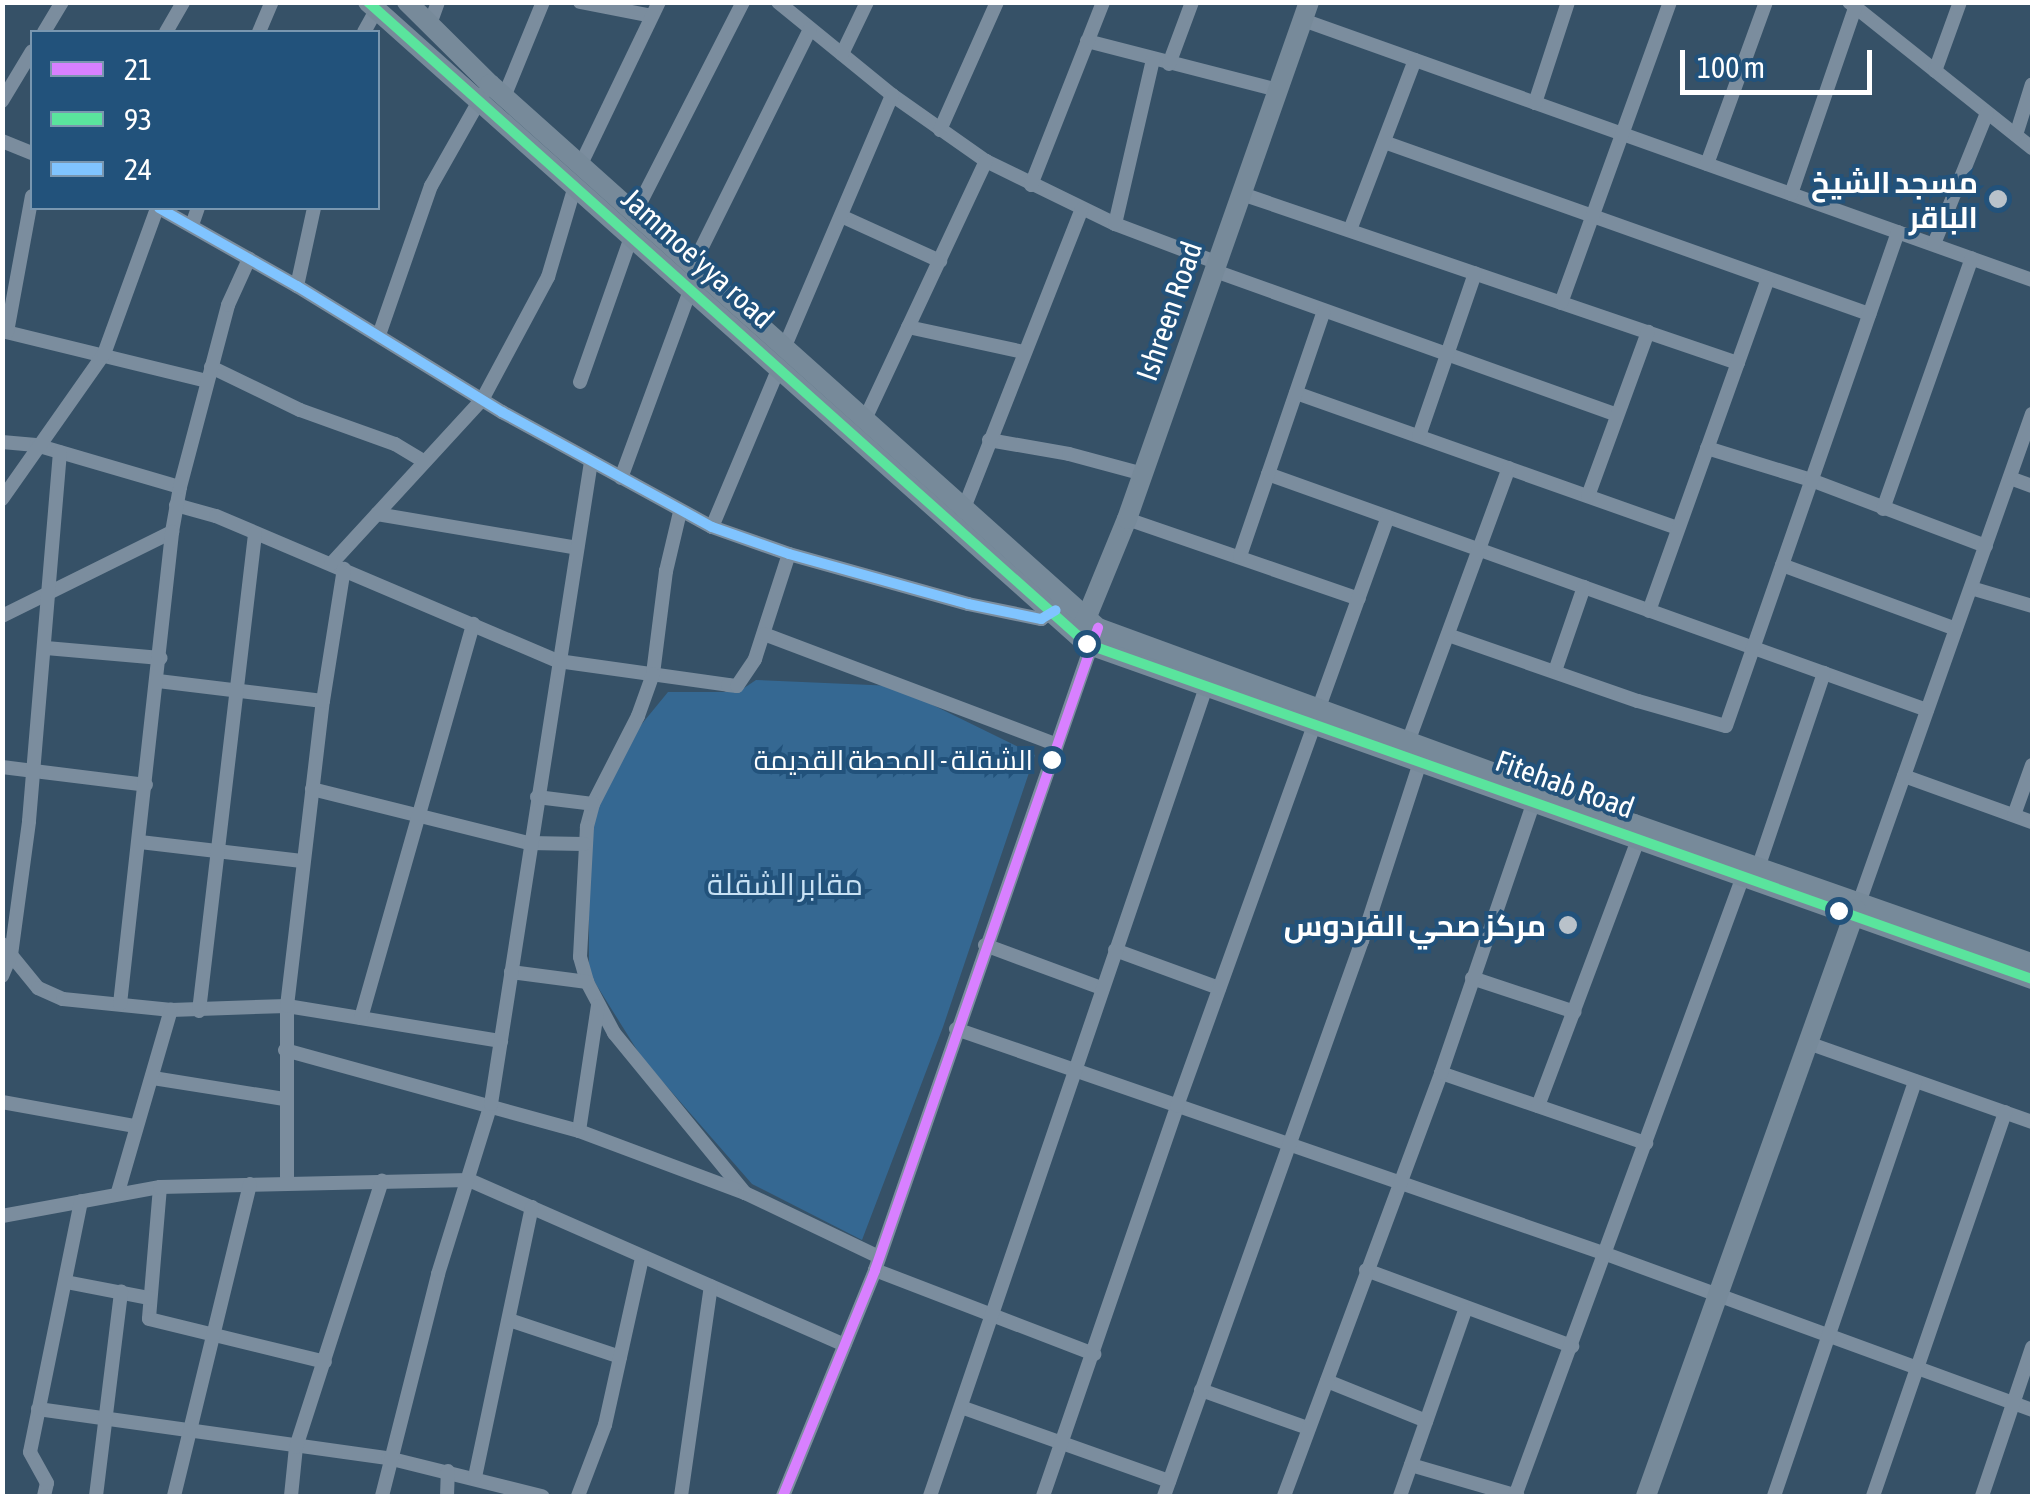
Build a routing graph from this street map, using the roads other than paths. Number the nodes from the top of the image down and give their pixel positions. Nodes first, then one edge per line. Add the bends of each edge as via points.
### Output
1 (62, 2) edge
2 (182, 2) edge
3 (272, 2) edge
4 (407, 2) edge
5 (438, 2) edge
6 (543, 2) edge
7 (580, 2) edge
8 (743, 2) edge
9 (778, 2) edge
10 (867, 2) edge
11 (997, 2) edge
12 (1102, 2) edge
13 (1192, 2) edge
14 (1670, 2) edge
15 (1766, 2) edge
16 (1960, 2) edge
17 (1562, 4) edge
18 (1852, 5) edge
19 (372, 6) edge
20 (656, 10) edge
21 (1306, 11) edge
22 (430, 24) junction
23 (810, 29) junction
24 (45, 30) edge
25 (167, 30) edge
26 (259, 30) edge
27 (365, 30) edge
28 (1087, 41) junction
29 (842, 54) junction
30 (30, 55) edge
31 (1153, 59) junction
32 (1415, 60) junction
33 (1169, 64) junction
34 (1935, 71) junction
35 (2032, 84) edge
36 (1278, 90) junction
37 (491, 94) junction
38 (892, 95) junction
39 (2, 101) edge
40 (1535, 102) junction
41 (1987, 112) junction
42 (940, 130) junction
43 (1624, 134) junction
44 (2016, 135) junction
45 (2, 141) edge
46 (1384, 142) junction
47 (2032, 148) edge
48 (30, 151) edge
49 (986, 161) junction
50 (581, 164) junction
51 (1707, 164) junction
52 (1031, 185) junction
53 (575, 186) junction
54 (1242, 194) junction
55 (1791, 194) junction
56 (30, 206) edge
57 (1082, 209) junction
58 (157, 210) edge
59 (162, 210) edge
60 (197, 210) edge
61 (314, 210) edge
62 (636, 213) junction
63 (841, 216) junction
64 (1593, 216) junction
65 (1115, 224) junction
66 (192, 225) junction
67 (1350, 230) junction
68 (1898, 232) junction
69 (631, 237) junction
70 (1934, 244) junction
71 (249, 258) junction
72 (1972, 258) junction
73 (940, 261) junction
74 (694, 265) junction
75 (1216, 267) junction
76 (1475, 273) junction
77 (1768, 279) junction
78 (2032, 280) edge
79 (297, 286) junction
80 (690, 290) junction
81 (1561, 303) junction
82 (1323, 312) junction
83 (1869, 314) junction
84 (908, 327) junction
85 (5, 331) edge
86 (1648, 332) junction
87 (379, 336) junction
88 (785, 346) junction
89 (1024, 352) junction
90 (104, 354) junction
91 (1447, 358) junction
92 (1738, 363) junction
93 (778, 370) junction
94 (209, 374) junction
95 (580, 382) dead end
96 (1296, 393) junction
97 (482, 400) junction
98 (2032, 414) edge
99 (1617, 415) junction
100 (866, 417) junction
101 (1419, 436) junction
102 (989, 440) junction
103 (2, 442) edge
104 (36, 445) junction
105 (1707, 448) junction
106 (60, 452) junction
107 (423, 460) junction
108 (590, 462) junction
109 (1510, 468) junction
110 (1143, 474) junction
111 (1268, 474) junction
112 (621, 478) junction
113 (2010, 478) junction
114 (1812, 480) junction
115 (180, 486) junction
116 (2032, 486) edge
117 (1588, 496) junction
118 (2, 499) edge
119 (176, 505) junction
120 (964, 508) junction
121 (1884, 509) junction
122 (680, 512) junction
123 (377, 514) junction
124 (1388, 517) junction
125 (1128, 519) junction
126 (712, 527) junction
127 (1678, 528) junction
128 (172, 532) junction
129 (255, 534) junction
130 (1986, 546) junction
131 (576, 548) junction
132 (995, 550) junction
133 (1479, 550) junction
134 (789, 554) junction
135 (1240, 556) junction
136 (1782, 565) junction
137 (337, 567) junction
138 (1584, 587) junction
139 (1971, 588) junction
140 (51, 592) junction
141 (1359, 599) junction
142 (2032, 606) edge
143 (1059, 607) junction
144 (1649, 610) junction
145 (2, 616) edge
146 (473, 624) junction
147 (1956, 628) junction
148 (1088, 632) junction
149 (764, 634) junction
150 (1448, 635) junction
151 (46, 648) junction
152 (1753, 648) junction
153 (161, 658) junction
154 (558, 660) junction
155 (1555, 672) junction
156 (1824, 673) junction
157 (653, 674) junction
158 (158, 681) junction
159 (1206, 688) junction
160 (238, 690) junction
161 (322, 701) junction
162 (1927, 710) junction
163 (1316, 718) junction
164 (1408, 742) junction
165 (1055, 744) junction
166 (1420, 762) junction
167 (2032, 765) edge
168 (2, 767) edge
169 (34, 771) junction
170 (1904, 776) junction
171 (146, 784) junction
172 (312, 789) junction
173 (538, 797) junction
174 (592, 804) junction
175 (1533, 804) junction
176 (416, 815) junction
177 (2014, 815) junction
178 (2032, 822) edge
179 (140, 842) junction
180 (1637, 842) junction
181 (528, 843) junction
182 (584, 844) junction
183 (218, 853) junction
184 (302, 861) junction
185 (1750, 874) junction
186 (1856, 911) junction
187 (985, 945) junction
188 (7, 950) edge
189 (1116, 950) junction
190 (2032, 963) edge
191 (511, 972) junction
192 (2, 976) edge
193 (1472, 978) junction
194 (2032, 979) edge
195 (586, 982) junction
196 (1101, 988) junction
197 (1219, 988) junction
198 (120, 1004) junction
199 (598, 1005) junction
200 (288, 1006) junction
201 (172, 1010) junction
202 (199, 1011) junction
203 (1576, 1012) junction
204 (361, 1018) junction
205 (956, 1029) junction
206 (502, 1041) junction
207 (1808, 1042) junction
208 (285, 1050) junction
209 (1072, 1069) junction
210 (1441, 1072) junction
211 (153, 1078) junction
212 (1915, 1081) junction
213 (284, 1099) junction
214 (2, 1102) edge
215 (491, 1104) junction
216 (1177, 1106) junction
217 (1538, 1106) junction
218 (2005, 1112) junction
219 (2032, 1122) edge
220 (134, 1126) junction
221 (579, 1131) junction
222 (1646, 1143) junction
223 (1290, 1144) junction
224 (468, 1180) junction
225 (382, 1181) junction
226 (1400, 1182) junction
227 (287, 1183) junction
228 (250, 1184) junction
229 (160, 1187) junction
230 (118, 1192) junction
231 (744, 1193) junction
232 (81, 1201) junction
233 (532, 1207) junction
234 (2, 1216) edge
235 (1606, 1254) junction
236 (642, 1258) junction
237 (877, 1264) junction
238 (1366, 1270) junction
239 (66, 1282) junction
240 (711, 1286) junction
241 (121, 1292) junction
242 (1717, 1296) junction
243 (149, 1298) junction
244 (1465, 1310) junction
245 (992, 1315) junction
246 (509, 1320) junction
247 (215, 1333) junction
248 (1830, 1336) junction
249 (844, 1344) junction
250 (1572, 1346) junction
251 (2032, 1347) edge
252 (1094, 1354) junction
253 (620, 1357) junction
254 (325, 1362) junction
255 (1917, 1367) junction
256 (1327, 1381) junction
257 (1201, 1390) junction
258 (2014, 1404) junction
259 (960, 1407) junction
260 (38, 1409) junction
261 (2032, 1410) edge
262 (104, 1420) junction
263 (1426, 1421) junction
264 (1308, 1428) junction
265 (188, 1432) junction
266 (1062, 1440) junction
267 (296, 1447) junction
268 (388, 1458) junction
269 (1411, 1465) junction
270 (448, 1471) junction
271 (474, 1478) junction
272 (1169, 1481) junction
273 (44, 1496) edge
274 (96, 1496) edge
275 (174, 1496) edge
276 (291, 1496) edge
277 (382, 1496) edge
278 (447, 1496) edge
279 (542, 1496) edge
280 (578, 1496) edge
281 (682, 1496) edge
282 (783, 1496) edge
283 (930, 1496) edge
284 (1043, 1496) edge
285 (1164, 1496) edge
286 (1284, 1496) edge
287 (1400, 1496) edge
288 (1516, 1496) edge
289 (1646, 1496) edge
290 (1774, 1496) edge
291 (1874, 1496) edge
292 (1982, 1496) edge

1 - 24 street
2 - 25 street
3 - 26 street
4 - 22 main road, Jammoe'yya road
5 - 22 street
6 - 37 street
7 - 20 street
8 - 62 street
9 - 23 street
10 - 29 street
11 - 42 street
12 - 28 street
13 - 33 street
14 - 43 street
15 - 51 street
16 - 34 street
17 - 40 street
18 - 34 street
18 - 55 street
19 - 27 street
19 - 37 main road, Jammoe'yya road
20 - 50 street
21 - 32 street
21 - 36 main road, Ishreen Road
22 - 37 main road, Jammoe'yya road
23 - 29 street
23 - 74 street
28 - 31 street
28 - 52 street
29 - 38 street
30 - 39 street
31 - 33 street
31 - 65 street
32 - 40 street
32 - 46 street
33 - 36 street
34 - 41 street
35 - 44 street
36 - 54 main road, Ishreen Road
37 - 50 main road, Jammoe'yya road
37 - 53 main road, Jammoe'yya road
37 - 87 street via 436,174
38 - 42 street
38 - 63 street
40 - 43 street
41 - 44 street
41 - 70 street
42 - 49 street
43 - 51 street
43 - 64 street
44 - 47 street
45 - 48 street
46 - 64 street
46 - 67 street
49 - 52 street
49 - 73 street
50 - 62 main road, Jammoe'yya road
51 - 55 street
52 - 57 street
53 - 69 main road, Jammoe'yya road
53 - 97 street via 548,277
54 - 67 street
54 - 75 main road, Ishreen Road
55 - 68 street
56 - 85 street
57 - 65 street
57 - 89 street
58 - 90 street
59 - 66 street
60 - 66 street
61 - 79 street
62 - 74 main road, Jammoe'yya road
63 - 73 street
63 - 88 street
64 - 77 street
64 - 81 street
65 - 75 street
66 - 71 street
67 - 76 street
68 - 70 street
68 - 83 street
69 - 80 main road, Jammoe'yya road
69 - 95 street
70 - 72 street
71 - 79 street
71 - 94 street via 233,289
72 - 78 street
72 - 121 street
73 - 84 street
74 - 88 main road, Jammoe'yya road
75 - 82 street
75 - 110 main road, Ishreen Road
76 - 81 street
76 - 91 street
77 - 83 street
77 - 92 street
79 - 87 street
80 - 93 main road, Jammoe'yya road
80 - 112 street
81 - 86 street
82 - 91 street
82 - 96 street
83 - 114 street
84 - 89 street
84 - 100 street
85 - 90 street
86 - 92 street
86 - 99 street
87 - 97 street
88 - 100 main road, Jammoe'yya road
89 - 102 street
90 - 94 street
90 - 104 street
91 - 99 street
91 - 101 street
92 - 105 street
93 - 126 street
93 - 132 main road, Jammoe'yya road
94 - 107 street
94 - 115 street
96 - 101 street
96 - 111 street
97 - 107 street
97 - 108 street
98 - 113 street
99 - 117 street
100 - 120 main road, Jammoe'yya road
101 - 109 street
102 - 110 street
102 - 120 street
103 - 104 street
104 - 106 street
104 - 118 street
105 - 114 street
105 - 127 street
106 - 115 street
106 - 140 street
107 - 123 street
108 - 112 street
108 - 131 street
109 - 117 street
109 - 133 street
110 - 125 main road, Ishreen Road
111 - 124 street
111 - 135 street
112 - 122 street
113 - 116 street
113 - 130 street
114 - 121 street
114 - 136 street
115 - 119 street
117 - 127 street
119 - 128 street
119 - 129 street
120 - 132 main road, Jammoe'yya road
121 - 130 street
122 - 126 street
122 - 157 street
123 - 131 street
123 - 137 street
124 - 133 street
124 - 141 street
125 - 135 street
125 - 148 main road, Ishreen Road
126 - 134 street
127 - 144 street
128 - 140 street
128 - 153 street
129 - 137 street
129 - 160 street
130 - 139 street
131 - 154 street
132 - 143 main road
133 - 138 street
133 - 150 street
134 - 143 street via 1041,620
134 - 149 street
135 - 141 street
136 - 147 street
136 - 152 street
137 - 146 street
137 - 161 street
138 - 144 street
138 - 155 street
139 - 142 street
139 - 147 street
140 - 145 street
140 - 151 street
141 - 163 street
143 - 148 main road
144 - 152 street
146 - 154 street
146 - 176 street
147 - 162 street
148 - 159 main road, Fitehab Road
148 - 163 main road, Fitehab Road
148 - 165 street
149 - 157 street via 737,686
149 - 165 street
150 - 155 street
150 - 164 street
151 - 153 street
151 - 169 street
152 - 155 street via 1726,726
152 - 156 street
153 - 158 street
154 - 157 street
154 - 173 street
156 - 162 street
156 - 185 street
157 - 174 street
158 - 160 street
158 - 171 street
159 - 163 main road, Fitehab Road
159 - 189 street
160 - 161 street
160 - 183 street
161 - 172 street
162 - 170 street
163 - 164 main road, Fitehab Road
163 - 166 main road, Fitehab Road
163 - 197 street
164 - 185 main road, Fitehab Road
165 - 187 street
166 - 175 main road, Fitehab Road
166 - 223 street
167 - 177 street
168 - 169 street
169 - 171 street
169 - 188 street
170 - 177 street
170 - 186 street
171 - 179 street
172 - 176 street
172 - 184 street
173 - 174 street
173 - 181 street
174 - 182 street
175 - 180 main road, Fitehab Road
175 - 193 street
176 - 181 street
176 - 204 street
177 - 178 street
179 - 183 street
179 - 198 street
180 - 185 main road, Fitehab Road
180 - 203 street
181 - 182 street
181 - 191 street
182 - 195 street via 580,940
183 - 184 street
183 - 202 street
184 - 200 street
185 - 186 main road, Fitehab Road
185 - 222 street
186 - 190 main road, Fitehab Road
186 - 194 main road, Fitehab Road
186 - 207 main road
187 - 196 street
187 - 205 street
188 - 192 street
188 - 198 street via 54,997
189 - 196 street
189 - 197 street
191 - 195 street
191 - 206 street
193 - 203 street
193 - 210 street
195 - 199 street
196 - 209 street
197 - 216 street
198 - 201 street
199 - 221 street
199 - 231 street via 677,1116
200 - 202 street
200 - 204 street
200 - 208 street
201 - 202 street
201 - 211 street
203 - 217 street
204 - 206 street
205 - 209 street
205 - 237 street
206 - 215 street
207 - 212 street
207 - 242 main road
208 - 213 street
208 - 215 street
209 - 216 street
209 - 245 street
210 - 217 street
210 - 226 street
211 - 213 street
211 - 220 street
212 - 218 street
212 - 248 street
213 - 227 street
214 - 220 street
215 - 221 street
215 - 224 street
216 - 223 street
216 - 252 street
217 - 222 street
218 - 219 street
218 - 255 street
220 - 230 street
221 - 231 street
222 - 235 street
223 - 226 street
223 - 257 street
224 - 225 street
224 - 233 street
224 - 268 street
225 - 227 street
225 - 254 street
226 - 235 street
226 - 238 street
227 - 228 street
228 - 229 street
228 - 247 street
229 - 230 street
229 - 243 street
230 - 232 street
231 - 237 street
232 - 234 street
232 - 239 street
233 - 236 street
233 - 246 street
235 - 242 street
235 - 250 street
236 - 240 street
236 - 253 street
237 - 245 street
237 - 249 street
238 - 244 street
238 - 256 street
239 - 241 street
239 - 260 street
240 - 249 street
240 - 281 street
241 - 243 street
241 - 262 street
242 - 248 street
242 - 289 main road
243 - 247 street via 153,1321
244 - 250 street
244 - 263 street
245 - 252 street
245 - 259 street
246 - 253 street
246 - 271 street
247 - 254 street
247 - 265 street
248 - 255 street
248 - 290 street
249 - 282 street
250 - 288 street
251 - 258 street
252 - 266 street
253 - 280 street via 605,1425
254 - 267 street
255 - 258 street
255 - 291 street
256 - 263 street
256 - 264 street
257 - 264 street
257 - 272 street
258 - 261 street
258 - 292 street
259 - 266 street
259 - 283 street
260 - 262 street
260 - 273 street via 30,1452 47,1483
262 - 265 street
262 - 274 street
263 - 269 street
264 - 286 street
265 - 267 street
265 - 275 street
266 - 272 street
266 - 284 street
267 - 268 street
267 - 276 street
268 - 270 street
268 - 277 street
269 - 287 street
269 - 288 street
270 - 271 street
270 - 278 street
271 - 279 street
272 - 285 street

